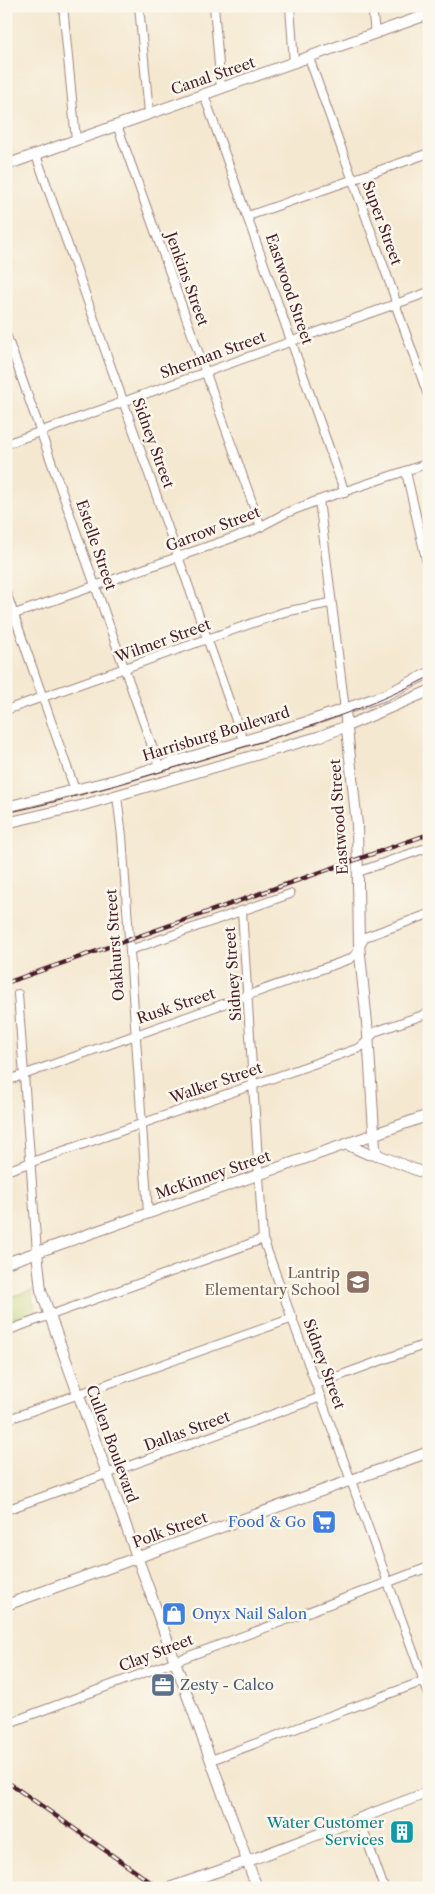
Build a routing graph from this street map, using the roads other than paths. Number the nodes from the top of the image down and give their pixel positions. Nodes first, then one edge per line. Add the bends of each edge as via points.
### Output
1 (63, 6) edge
2 (139, 6) edge
3 (214, 6) edge
4 (290, 6) edge
5 (372, 6) edge
6 (429, 14) edge
7 (375, 34) junction
8 (309, 58) junction
9 (294, 63) junction
10 (221, 89) junction
11 (204, 95) junction
12 (150, 114) junction
13 (117, 125) junction
14 (76, 140) junction
15 (429, 153) edge
16 (36, 155) junction
17 (6, 165) edge
18 (352, 180) junction
19 (248, 216) junction
20 (429, 292) edge
21 (397, 303) junction
22 (6, 334) edge
23 (291, 342) junction
24 (206, 373) junction
25 (429, 398) edge
26 (124, 402) junction
27 (42, 432) junction
28 (6, 444) edge
29 (429, 463) edge
30 (406, 472) junction
31 (345, 492) junction
32 (319, 500) junction
33 (260, 527) junction
34 (179, 557) junction
35 (429, 572) edge
36 (96, 585) junction
37 (6, 592) edge
38 (330, 603) junction
39 (10, 616) edge
40 (208, 639) junction
41 (125, 669) junction
42 (429, 673) edge
43 (429, 691) edge
44 (43, 697) junction
45 (6, 710) edge
46 (345, 710) junction
47 (347, 726) junction
48 (243, 740) junction
49 (159, 766) junction
50 (75, 790) junction
51 (117, 796) junction
52 (6, 807) edge
53 (6, 823) edge
54 (429, 847) edge
55 (358, 872) junction
56 (290, 894) dead end
57 (242, 911) junction
58 (429, 914) edge
59 (360, 945) junction
60 (130, 950) junction
61 (18, 994) dead end
62 (248, 995) junction
63 (429, 1013) edge
64 (136, 1034) junction
65 (368, 1040) junction
66 (25, 1075) junction
67 (6, 1081) edge
68 (254, 1084) junction
69 (429, 1115) edge
70 (143, 1124) junction
71 (374, 1134) junction
72 (346, 1144) junction
73 (378, 1154) junction
74 (32, 1163) junction
75 (6, 1172) edge
76 (260, 1174) junction
77 (429, 1175) edge
78 (148, 1213) junction
79 (263, 1240) junction
80 (38, 1252) junction
81 (6, 1263) edge
82 (50, 1316) junction
83 (293, 1318) junction
84 (6, 1331) edge
85 (429, 1343) edge
86 (317, 1384) junction
87 (78, 1394) junction
88 (321, 1397) junction
89 (6, 1420) edge
90 (429, 1452) edge
91 (107, 1474) junction
92 (352, 1480) junction
93 (6, 1510) edge
94 (138, 1558) junction
95 (429, 1567) edge
96 (388, 1582) junction
97 (6, 1605) edge
98 (175, 1660) junction
99 (426, 1680) edge
100 (429, 1696) edge
101 (6, 1724) edge
102 (211, 1760) junction
103 (429, 1792) edge
104 (359, 1818) junction
105 (248, 1861) junction
106 (169, 1888) edge
107 (257, 1888) edge
108 (384, 1888) edge

1 - 14 street
2 - 12 street
3 - 10 street
4 - 9 street
5 - 7 street
6 - 7 street, Canal Street
7 - 8 street, Canal Street
8 - 9 street, Canal Street
8 - 18 street, Super Street
9 - 10 street, Canal Street
10 - 11 street, Canal Street
11 - 12 street, Canal Street
11 - 19 street, Eastwood Street
12 - 13 street, Canal Street
13 - 14 street, Canal Street
13 - 24 street, Jenkins Street
14 - 16 street, Canal Street
15 - 18 street
16 - 17 street, Canal Street
16 - 26 street, Sidney Street
18 - 19 street
18 - 21 street, Super Street
19 - 23 street, Eastwood Street
20 - 21 street, Sherman Street
21 - 23 street, Sherman Street
21 - 25 street, Super Street
22 - 27 street, Estelle Street
23 - 24 street, Sherman Street
23 - 31 street, Eastwood Street
24 - 26 street, Sherman Street
24 - 33 street, Jenkins Street
26 - 27 street, Sherman Street
26 - 34 street, Sidney Street
27 - 28 street, Sherman Street
27 - 36 street, Estelle Street
29 - 30 street, Garrow Street
30 - 31 street, Garrow Street
30 - 35 street
31 - 32 street, Garrow Street
32 - 33 street, Garrow Street
32 - 38 street, Eastwood Street
33 - 34 street, Garrow Street
34 - 36 street, Garrow Street
34 - 40 street, Sidney Street
36 - 39 street, Garrow Street
36 - 41 street, Estelle Street
37 - 39 street
38 - 40 street, Wilmer Street via 284,612
38 - 46 street, Eastwood Street
39 - 44 street
40 - 41 street, Wilmer Street
40 - 48 street, Sidney Street
41 - 44 street, Wilmer Street
41 - 49 street, Estelle Street
42 - 46 street, Harrisburg Boulevard
43 - 47 street, Harrisburg Boulevard
44 - 45 street, Wilmer Street
44 - 50 street
46 - 47 street, Eastwood Street
46 - 48 street, Harrisburg Boulevard
47 - 51 street, Harrisburg Boulevard
47 - 55 street, Eastwood Street via 357,825
48 - 49 street, Harrisburg Boulevard
49 - 50 street, Harrisburg Boulevard
50 - 52 street, Harrisburg Boulevard
51 - 53 street, Harrisburg Boulevard
51 - 60 street, Oakhurst Street
54 - 55 street
55 - 59 street, Eastwood Street
56 - 57 street
57 - 60 street
57 - 62 street, Sidney Street
58 - 59 street, Rusk Street via 370,934
59 - 62 street, Rusk Street via 350,959
59 - 65 street, Eastwood Street
60 - 64 street, Oakhurst Street
61 - 66 street, Cullen Boulevard
62 - 64 street, Rusk Street
62 - 68 street, Sidney Street
63 - 65 street, Walker Street via 377,1031
64 - 66 street, Rusk Street
64 - 70 street, Oakhurst Street
65 - 68 street, Walker Street via 359,1048
65 - 71 street, Eastwood Street
66 - 67 street, Rusk Street
66 - 74 street, Cullen Boulevard
68 - 70 street, Walker Street
68 - 76 street, Sidney Street
69 - 71 street, McKinney Street
70 - 74 street, Walker Street
70 - 78 street, Oakhurst Street
71 - 72 street, McKinney Street
71 - 73 street, Eastwood Street
72 - 73 street via 368,1154
72 - 76 street, McKinney Street
73 - 77 street
74 - 75 street, Walker Street
74 - 80 street, Cullen Boulevard
76 - 78 street, McKinney Street
76 - 79 street, Sidney Street
78 - 80 street, McKinney Street
79 - 82 street
79 - 83 street, Sidney Street
80 - 81 street, McKinney Street
80 - 82 street, Cullen Boulevard via 41,1290
82 - 84 street
82 - 87 street, Cullen Boulevard
83 - 86 street, Sidney Street
83 - 87 street
85 - 86 street
86 - 88 street, Sidney Street
87 - 89 street
87 - 91 street, Cullen Boulevard
88 - 91 street, Dallas Street
88 - 92 street, Sidney Street
90 - 92 street, Polk Street
91 - 93 street, Dallas Street
91 - 94 street, Cullen Boulevard
92 - 94 street, Polk Street
92 - 96 street, Sidney Street
94 - 97 street, Polk Street
94 - 98 street, Cullen Boulevard
95 - 96 street, Clay Street
96 - 98 street, Clay Street
96 - 99 street, Sidney Street
98 - 101 street, Clay Street
98 - 102 street, Cullen Boulevard
99 - 100 street, Sidney Street
99 - 102 street
102 - 105 street, Cullen Boulevard
103 - 104 street
104 - 105 street
104 - 108 street
105 - 106 street
105 - 107 street, Cullen Boulevard

